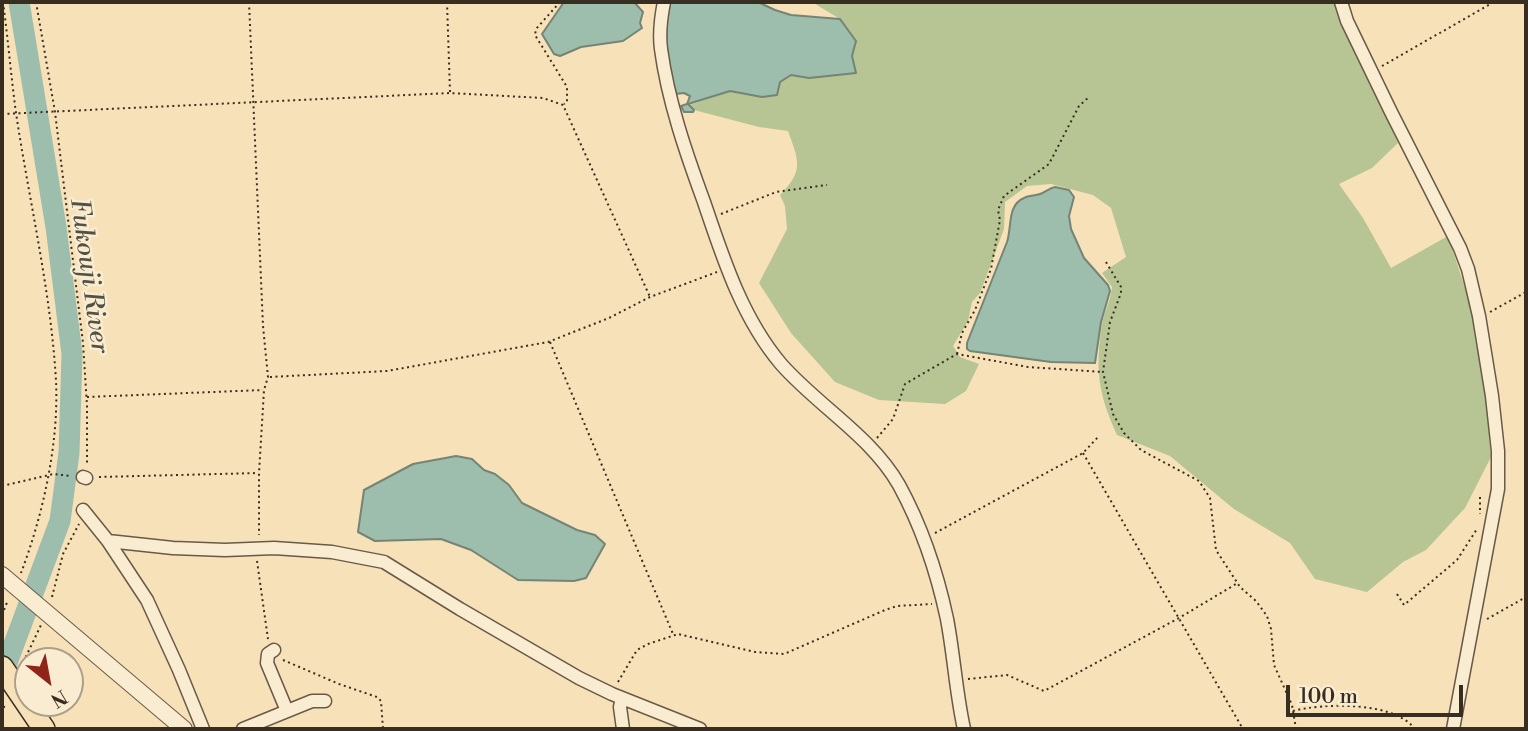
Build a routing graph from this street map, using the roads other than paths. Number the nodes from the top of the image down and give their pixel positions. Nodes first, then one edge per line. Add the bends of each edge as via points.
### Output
1 (664, 2) edge
2 (1341, 2) edge
3 (83, 510) road end
4 (108, 541) junction
5 (11, 583) edge
6 (274, 650) road end
7 (9, 676) edge
8 (617, 696) junction
9 (325, 701) dead end
10 (286, 711) junction
11 (44, 729) edge
12 (184, 729) edge
13 (203, 729) edge
14 (243, 729) edge
15 (623, 729) edge
16 (699, 729) edge
17 (964, 729) edge
18 (1453, 729) edge

1 - 17 street via 660,47 670,92 727,268 748,314 780,362 890,470 925,539 943,604
2 - 18 street via 1461,248 1479,316 1498,451 1498,489
3 - 4 street
4 - 8 street via 173,548 332,552 384,562
4 - 13 street via 147,600
5 - 12 street
6 - 10 street via 267,663
7 - 11 main road
8 - 15 street
8 - 16 street
9 - 10 street
10 - 14 street

